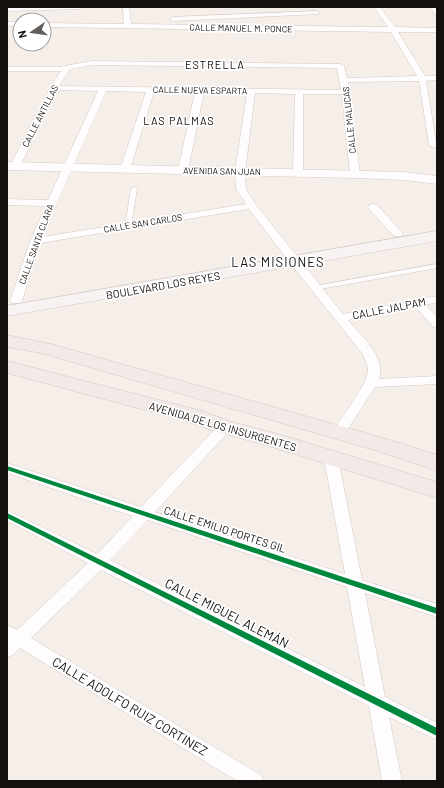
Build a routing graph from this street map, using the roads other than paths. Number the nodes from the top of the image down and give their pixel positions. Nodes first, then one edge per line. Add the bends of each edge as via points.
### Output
1 (81, 7) edge
2 (126, 7) edge
3 (377, 7) edge
4 (432, 7) edge
5 (7, 9) edge
6 (315, 10) edge
7 (437, 13) edge
8 (128, 23) junction
9 (52, 25) edge
10 (328, 29) junction
11 (437, 30) edge
12 (394, 31) junction
13 (68, 68) junction
14 (7, 69) edge
15 (422, 78) junction
16 (437, 78) edge
17 (344, 80) junction
18 (54, 88) junction
19 (103, 89) junction
20 (151, 90) junction
21 (200, 90) junction
22 (251, 91) junction
23 (299, 91) junction
24 (346, 92) junction
25 (437, 145) edge
26 (11, 166) edge
27 (69, 167) junction
28 (125, 169) junction
29 (183, 170) junction
30 (240, 172) junction
31 (298, 173) junction
32 (355, 174) junction
33 (437, 180) edge
34 (134, 189) dead end
35 (7, 202) edge
36 (51, 203) junction
37 (252, 206) junction
38 (372, 207) dead end
39 (128, 226) junction
40 (398, 234) junction
41 (435, 236) edge
42 (35, 241) junction
43 (291, 257) junction
44 (437, 266) edge
45 (315, 288) junction
46 (437, 299) edge
47 (419, 302) junction
48 (10, 305) edge
49 (340, 318) junction
50 (437, 324) edge
51 (7, 341) edge
52 (7, 367) edge
53 (437, 380) edge
54 (370, 383) junction
55 (225, 427) junction
56 (339, 432) junction
57 (382, 444) junction
58 (331, 458) junction
59 (437, 463) edge
60 (7, 468) edge
61 (370, 469) junction
62 (437, 490) edge
63 (146, 513) junction
64 (7, 515) edge
65 (99, 562) junction
66 (354, 582) junction
67 (437, 611) edge
68 (11, 640) edge
69 (377, 701) junction
70 (437, 732) edge
71 (254, 781) edge
72 (392, 781) edge

1 - 5 street
2 - 8 street
3 - 12 street
4 - 7 street
6 - 8 street
6 - 10 street
8 - 9 street, CALLE MANUEL M. PONCE
8 - 10 street, CALLE MANUEL M. PONCE
10 - 12 street, CALLE MANUEL M. PONCE
11 - 12 street, CALLE MANUEL M. PONCE
12 - 15 street
13 - 14 street
13 - 17 street, CALLE MALUCAS via 92,63 340,66
13 - 18 street, CALLE ANTILLAS
15 - 16 street
15 - 17 street
15 - 25 street via 433,144
17 - 24 street, CALLE MALUCAS
18 - 19 street, CALLE NUEVA ESPARTA
18 - 26 street, CALLE ANTILLAS
19 - 20 street, CALLE NUEVA ESPARTA
19 - 27 street, CALLE SANTA CLARA
20 - 21 street, CALLE NUEVA ESPARTA
20 - 28 street
21 - 22 street, CALLE NUEVA ESPARTA
21 - 29 street
22 - 23 street, CALLE NUEVA ESPARTA
22 - 30 street
23 - 24 street, CALLE NUEVA ESPARTA
23 - 31 street
24 - 32 street, CALLE MALUCAS
26 - 27 street, AVENIDA SAN JUAN
27 - 28 street, AVENIDA SAN JUAN
27 - 36 street, CALLE SANTA CLARA
28 - 29 street, AVENIDA SAN JUAN
29 - 30 street, AVENIDA SAN JUAN
30 - 31 street, AVENIDA SAN JUAN
30 - 37 street via 241,189
31 - 32 street, AVENIDA SAN JUAN
32 - 33 street, AVENIDA SAN JUAN
34 - 39 lane
35 - 36 street
36 - 42 street, CALLE SANTA CLARA
37 - 39 street, CALLE SAN CARLOS
37 - 43 street
38 - 40 street
39 - 42 street, CALLE SAN CARLOS
40 - 41 main road, BOULEVARD LOS REYES
40 - 43 main road, BOULEVARD LOS REYES
41 - 43 main road, BOULEVARD LOS REYES
42 - 48 street, CALLE SANTA CLARA
43 - 45 street
43 - 48 main road, BOULEVARD LOS REYES
44 - 45 lane
45 - 49 street
46 - 47 street, CALLE JALPAM
47 - 49 street, CALLE JALPAM
47 - 50 street
49 - 54 street via 368,352 374,373
51 - 56 main road via 44,348
52 - 55 main road, AVENIDA DE LOS INSURGENTES via 194,416
53 - 54 street
54 - 56 street
55 - 58 main road, AVENIDA DE LOS INSURGENTES
55 - 63 street
56 - 57 main road
57 - 59 main road
57 - 61 main road via 388,451 389,459 382,466
58 - 61 main road, AVENIDA DE LOS INSURGENTES
58 - 66 street
60 - 63 street, CALLE EMILIO PORTES GIL
61 - 62 main road, AVENIDA DE LOS INSURGENTES
63 - 65 street
63 - 66 street, CALLE EMILIO PORTES GIL
64 - 65 street, CALLE MIGUEL ALEMÁN
65 - 68 street
65 - 69 street, CALLE MIGUEL ALEMÁN
66 - 67 street, CALLE EMILIO PORTES GIL
66 - 69 street
68 - 71 street, CALLE ADOLFO RUIZ CORTINEZ
69 - 70 street, CALLE MIGUEL ALEMÁN
69 - 72 street

